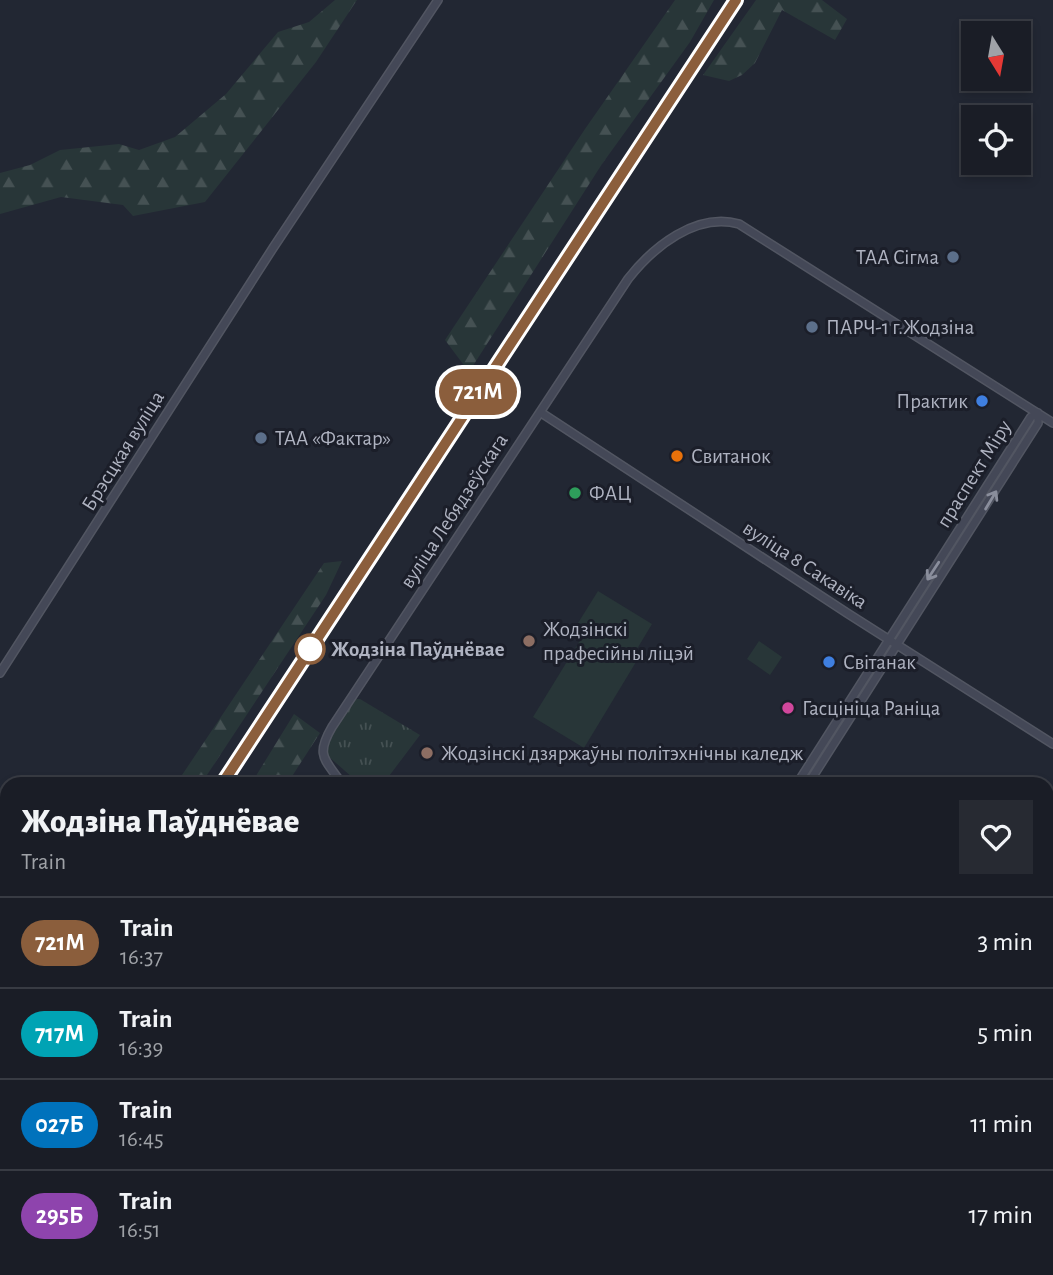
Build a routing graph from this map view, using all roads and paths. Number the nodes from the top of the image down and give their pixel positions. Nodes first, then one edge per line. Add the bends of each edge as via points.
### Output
1 (438, 0) edge
2 (540, 412) junction
3 (1038, 414) junction
4 (1053, 423) edge
5 (966, 521) junction
6 (974, 526) junction
7 (889, 640) junction
8 (897, 645) junction
9 (0, 673) edge
10 (1053, 744) edge
11 (813, 760) junction
12 (821, 764) junction
13 (337, 777) edge
14 (802, 777) edge
15 (813, 777) edge

1 - 9 main road, Брэсцкая вуліца via 273,247
2 - 3 main road, вуліца Лебядзеўскага via 635,270 675,235 721,221 749,229
2 - 7 main road, вуліца 8 Сакавіка
2 - 13 main road, вуліца Лебядзеўскага via 324,741 322,753
3 - 4 main road, вуліца Лебядзеўскага
3 - 5 main road, праспект Міру via 1031,417
6 -> 3 main road, праспект Міру via 1038,423
5 - 6 main road
5 -> 7 main road, праспект Міру
6 - 8 main road, праспект Міру
7 - 8 main road, вуліца 8 Сакавіка
7 - 11 main road, праспект Міру
8 - 10 main road, вуліца 8 Сакавіка
8 - 12 main road, праспект Міру
11 - 12 main road
11 - 14 main road, праспект Міру
12 - 15 main road, праспект Міру

